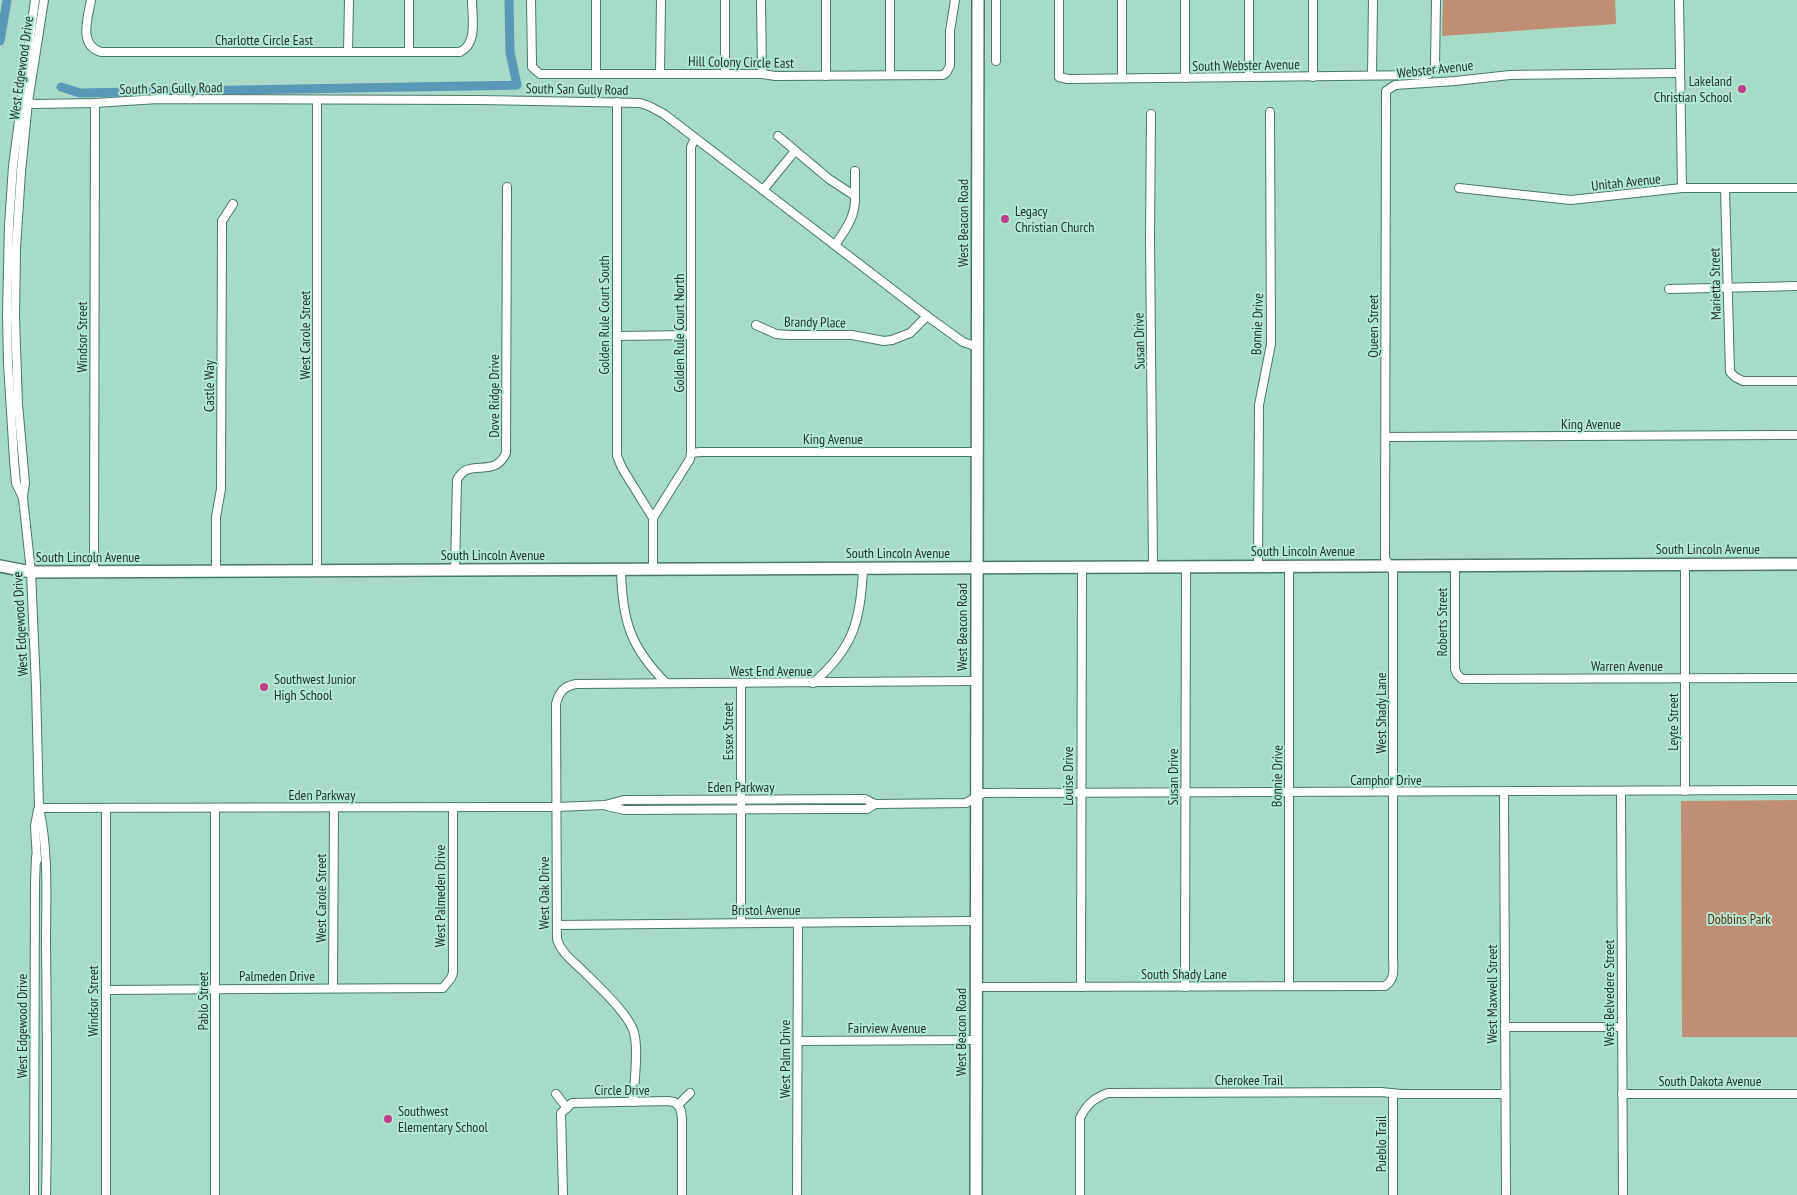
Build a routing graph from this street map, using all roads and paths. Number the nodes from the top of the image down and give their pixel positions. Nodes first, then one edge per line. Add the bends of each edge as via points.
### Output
1 (36, 0) edge
2 (44, 0) edge
3 (91, 0) edge
4 (349, 0) edge
5 (409, 0) edge
6 (472, 0) edge
7 (531, 0) edge
8 (596, 0) edge
9 (661, 0) edge
10 (725, 0) edge
11 (761, 0) edge
12 (826, 0) edge
13 (890, 0) edge
14 (955, 0) edge
15 (978, 0) edge
16 (996, 0) edge
17 (1059, 0) edge
18 (1122, 0) edge
19 (1185, 0) edge
20 (1249, 0) edge
21 (1312, 0) edge
22 (1373, 0) edge
23 (1436, 0) edge
24 (1679, 0) edge
25 (348, 52) junction
26 (409, 52) junction
27 (996, 61) dead end
28 (660, 73) junction
29 (725, 73) junction
30 (1679, 73) junction
31 (596, 74) junction
32 (762, 74) junction
33 (1372, 75) junction
34 (826, 76) junction
35 (890, 76) junction
36 (1313, 76) junction
37 (1249, 77) junction
38 (1122, 78) junction
39 (1185, 78) junction
40 (1389, 88) joint
41 (317, 100) junction
42 (24, 101) junction
43 (617, 102) junction
44 (95, 103) junction
45 (1270, 112) dead end
46 (1151, 114) dead end
47 (778, 136) dead end
48 (695, 138) junction
49 (795, 151) junction
50 (855, 171) dead end
51 (507, 187) dead end
52 (1459, 188) dead end
53 (1682, 188) junction
54 (1726, 188) junction
55 (1797, 188) edge
56 (763, 190) junction
57 (855, 196) junction
58 (233, 204) dead end
59 (835, 245) junction
60 (1728, 286) junction
61 (1797, 286) edge
62 (1669, 288) dead end
63 (927, 316) junction
64 (756, 324) dead end
65 (617, 336) junction
66 (691, 336) junction
67 (978, 347) junction
68 (1797, 381) edge
69 (1797, 435) edge
70 (1386, 437) junction
71 (976, 452) junction
72 (691, 453) junction
73 (653, 518) junction
74 (1685, 564) junction
75 (1797, 564) edge
76 (1388, 565) junction
77 (1455, 565) junction
78 (0, 566) edge
79 (1082, 566) junction
80 (1153, 567) junction
81 (1186, 567) junction
82 (1258, 567) junction
83 (1289, 567) junction
84 (863, 568) junction
85 (977, 568) junction
86 (621, 569) junction
87 (653, 569) junction
88 (456, 570) junction
89 (216, 571) junction
90 (317, 571) junction
91 (30, 572) junction
92 (94, 572) junction
93 (1459, 677) joint
94 (1685, 678) junction
95 (1797, 678) edge
96 (977, 681) junction
97 (741, 683) junction
98 (813, 683) junction
99 (666, 684) junction
100 (566, 688) joint
101 (1797, 790) edge
102 (1685, 791) junction
103 (1393, 792) junction
104 (1504, 792) junction
105 (1621, 792) junction
106 (1081, 793) junction
107 (1185, 793) junction
108 (1289, 793) junction
109 (976, 798) junction
110 (741, 800) junction
111 (875, 804) junction
112 (605, 805) junction
113 (453, 807) junction
114 (556, 807) junction
115 (39, 808) junction
116 (106, 808) junction
117 (215, 808) junction
118 (334, 808) junction
119 (741, 810) junction
120 (36, 857) junction
121 (976, 922) junction
122 (741, 923) junction
123 (798, 923) junction
124 (557, 925) junction
125 (46, 944) junction
126 (1390, 982) joint
127 (447, 984) joint
128 (1289, 986) junction
129 (977, 987) junction
130 (1081, 987) junction
131 (1185, 987) junction
132 (333, 988) junction
133 (216, 989) junction
134 (106, 990) junction
135 (1505, 1027) junction
136 (1622, 1027) junction
137 (976, 1040) junction
138 (798, 1041) junction
139 (690, 1093) dead end
140 (556, 1094) dead end
141 (1393, 1094) junction
142 (1505, 1094) junction
143 (1622, 1094) junction
144 (1797, 1094) edge
145 (633, 1102) junction
146 (678, 1104) junction
147 (566, 1108) junction
148 (34, 1195) edge
149 (46, 1195) edge
150 (106, 1195) edge
151 (215, 1195) edge
152 (563, 1195) edge
153 (682, 1195) edge
154 (798, 1195) edge
155 (976, 1195) edge
156 (1080, 1195) edge
157 (1393, 1195) edge
158 (1506, 1195) edge
159 (1623, 1195) edge

1 - 42 street, West Edgewood Drive
2 - 42 street, West Edgewood Drive
3 - 25 street, Charlotte Circle East via 87,38 90,47 101,52
4 - 25 street
5 - 26 street
6 - 26 street, Charlotte Circle East via 470,45 460,52
7 - 31 street, Hill Colony Circle East via 532,62 535,70 540,74
8 - 31 street
9 - 28 street
10 - 29 street
11 - 32 street
12 - 34 street
13 - 35 street
14 - 35 street, Hill Colony Circle East via 950,31 950,66 946,73 937,76
15 - 67 street, West Beacon Road
16 - 27 street
17 - 38 street, South Webster Avenue via 1059,77
18 - 38 street
19 - 39 street
20 - 37 street
21 - 36 street
22 - 33 street
23 - 33 street, South Webster Avenue via 1436,61 1433,70 1425,75
24 - 30 street
25 - 26 street, Charlotte Circle East
28 - 29 street, Hill Colony Circle East
28 - 31 street, Hill Colony Circle East
29 - 32 street, Hill Colony Circle East
30 - 40 street, Webster Avenue via 1485,76 1395,84
30 - 53 street
32 - 34 street, Hill Colony Circle East
33 - 36 street, South Webster Avenue
34 - 35 street, Hill Colony Circle East
36 - 37 street, South Webster Avenue
37 - 39 street, South Webster Avenue
38 - 39 street, South Webster Avenue
40 - 70 street, Queen Street via 1385,95
41 - 43 street, South San Gully Road
41 - 44 street, South San Gully Road via 158,99
41 - 90 street, West Carole Street
42 - 44 street, South San Gully Road via 35,104
42 - 91 street, West Edgewood Drive via 15,288 18,404 25,482 22,498
43 - 48 street, South San Gully Road via 649,106
43 - 65 street, Golden Rule Court South
44 - 92 street, Windsor Street
45 - 82 street, Bonnie Drive via 1271,344 1259,405
46 - 80 street, Susan Drive
47 - 49 street
48 - 56 street, South San Gully Road
48 - 66 street, Golden Rule Court North via 691,147
49 - 56 street
49 - 57 street
50 - 57 street
51 - 88 street, Dove Ridge Drive via 506,453 504,460 494,466 468,468 457,480
52 - 53 street, Unitah Avenue via 1571,200
53 - 54 street, Unitah Avenue
54 - 55 street, Unitah Avenue
54 - 60 street, Marietta Street
56 - 59 street, South San Gully Road
57 - 59 street via 856,205 850,224
58 - 89 street, Castle Way via 222,221 221,489 216,517
59 - 63 street, South San Gully Road
60 - 61 street
60 - 62 street
60 - 68 street, Marietta Street via 1729,368 1735,378 1743,381
63 - 64 street, Brandy Place via 910,333 884,341 852,335 776,334
63 - 67 street, South San Gully Road via 963,342
65 - 66 street
65 - 73 street, Golden Rule Court South via 616,456
66 - 72 street, Golden Rule Court North
67 - 71 street, West Beacon Road
69 - 70 street, King Avenue
70 - 76 street, Queen Street
71 - 72 street, King Avenue
71 - 85 street, West Beacon Road
72 - 73 street, Golden Rule Court North
73 - 87 street
74 - 75 street, South Lincoln Avenue
74 - 77 street, South Lincoln Avenue
74 - 94 street, Leyte Street
76 - 77 street, South Lincoln Avenue
76 - 83 street, South Lincoln Avenue
76 - 103 street, West Shady Lane via 1393,572
77 - 93 street, Roberts Street via 1455,669
78 - 91 street, South Lincoln Avenue
79 - 80 street, South Lincoln Avenue
79 - 85 street, South Lincoln Avenue
79 - 106 street, Louise Drive
80 - 81 street, South Lincoln Avenue
81 - 82 street, South Lincoln Avenue
81 - 107 street, Susan Drive
82 - 83 street, South Lincoln Avenue
83 - 108 street, Bonnie Drive
84 - 85 street, South Lincoln Avenue
84 - 87 street, South Lincoln Avenue
84 - 98 street via 862,600 852,634 841,654
85 - 96 street, West Beacon Road
86 - 87 street, South Lincoln Avenue
86 - 88 street, South Lincoln Avenue
86 - 99 street via 623,608 631,634
88 - 90 street, South Lincoln Avenue
89 - 90 street, South Lincoln Avenue
89 - 92 street, South Lincoln Avenue
91 - 92 street, South Lincoln Avenue
91 - 115 street, West Edgewood Drive
93 - 94 street, Warren Avenue via 1464,680
94 - 95 street, Warren Avenue
94 - 102 street, Leyte Street
96 - 98 street, West End Avenue
96 - 109 street, West Beacon Road
97 - 98 street, West End Avenue
97 - 99 street, West End Avenue
97 - 110 street, Essex Street
99 - 100 street, West End Avenue via 576,684
100 - 114 street, West Oak Drive via 558,696 556,704
101 - 102 street, Camphor Drive
102 - 105 street, Camphor Drive
103 - 104 street, Camphor Drive
103 - 108 street, Camphor Drive
103 - 126 street, West Shady Lane via 1393,977
104 - 105 street, Camphor Drive
104 - 135 street, West Maxwell Street
105 - 136 street, West Belvedere Street
106 - 107 street, Camphor Drive
106 - 109 street, Camphor Drive via 983,793
106 - 130 street, Louise Drive
107 - 108 street, Camphor Drive
107 - 131 street, Susan Drive
108 - 128 street, Bonnie Drive
109 - 111 street, Eden Parkway via 966,803
109 - 121 street, West Beacon Road
110 - 111 street, Eden Parkway via 865,799
110 - 112 street, Eden Parkway via 624,800
110 - 119 street, Essex Street
111 - 119 street, Eden Parkway via 867,809
112 - 114 street, Eden Parkway
112 - 119 street, Eden Parkway via 624,810
113 - 114 street, Eden Parkway
113 - 118 street, Eden Parkway
113 - 127 street, West Palmeden Drive via 453,973
114 - 124 street, West Oak Drive
115 - 116 street, Eden Parkway
115 - 120 street, West Edgewood Drive via 35,826
115 - 125 street, West Edgewood Drive via 43,827
116 - 117 street, Eden Parkway
116 - 134 street, Windsor Street
117 - 118 street, Eden Parkway
117 - 133 street, Pablo Street
118 - 132 street, West Carole Street
119 - 122 street
120 - 125 street, West Edgewood Drive
120 - 148 street, West Edgewood Drive
121 - 123 street, Bristol Avenue
121 - 129 street, West Beacon Road
122 - 123 street, Bristol Avenue
122 - 124 street, Bristol Avenue
123 - 138 street, West Palm Drive
124 - 145 street, West Oak Drive via 557,939 562,951 605,993 633,1027 636,1043
125 - 149 street, West Edgewood Drive
126 - 128 street, South Shady Lane via 1385,986
127 - 132 street, Palmeden Drive via 433,989
128 - 131 street, South Shady Lane
129 - 130 street, South Shady Lane
129 - 137 street, West Beacon Road
130 - 131 street, South Shady Lane
132 - 133 street, Palmeden Drive
133 - 134 street, Palmeden Drive
133 - 151 street, Pablo Street
134 - 150 street, Windsor Street
135 - 136 street
135 - 142 street, West Maxwell Street
136 - 143 street, West Belvedere Street
137 - 138 street, Fairview Avenue
137 - 155 street, West Beacon Road
138 - 154 street, West Palm Drive
139 - 146 street
140 - 147 street
141 - 142 street, Cherokee Trail
141 - 156 street, Cherokee Trail via 1108,1093 1086,1106 1080,1118
141 - 157 street, Pueblo Trail
142 - 158 street, West Maxwell Street
143 - 144 street, South Dakota Avenue
143 - 159 street, West Belvedere Street
145 - 146 street, Circle Drive
145 - 147 street, Circle Drive via 578,1102
146 - 153 street via 682,1111
147 - 152 street via 561,1113

